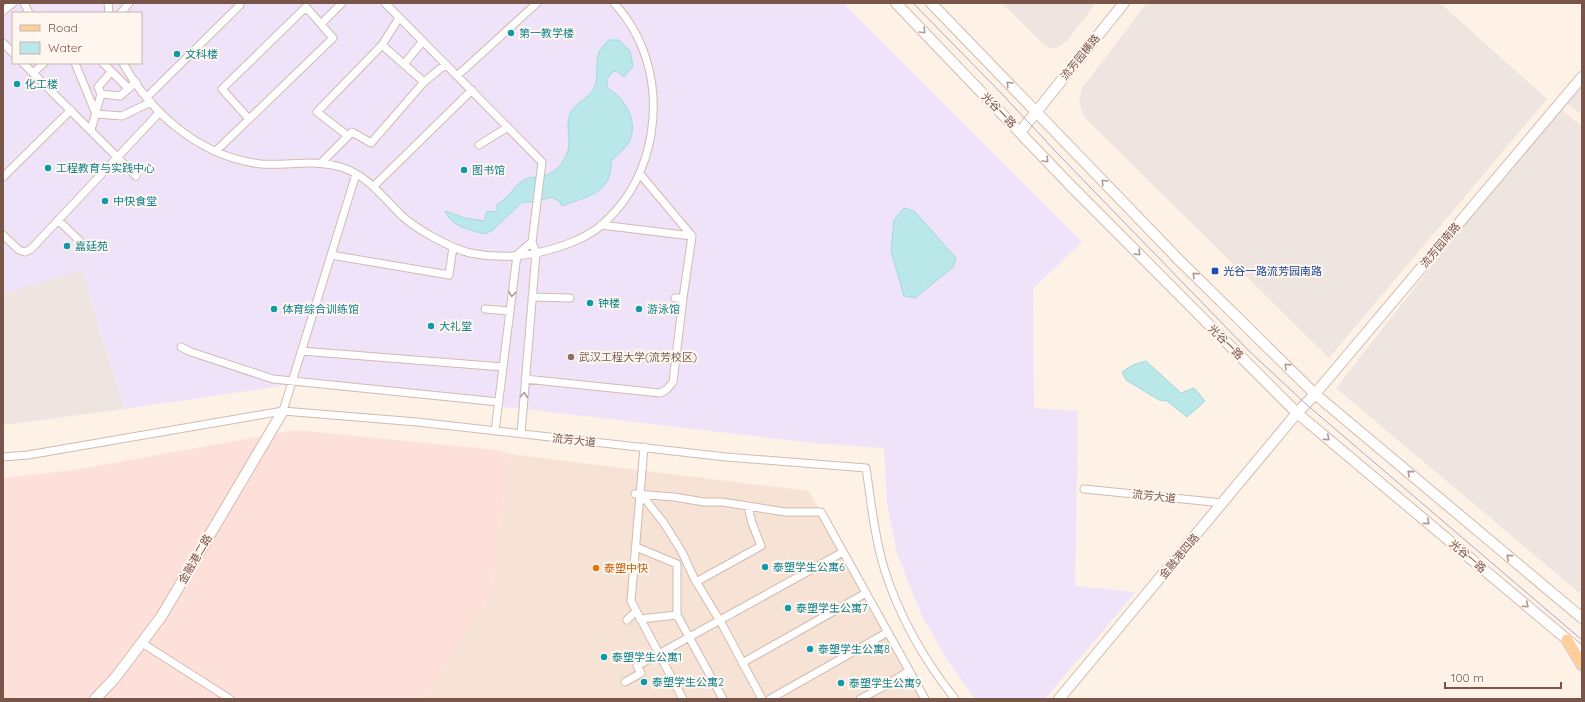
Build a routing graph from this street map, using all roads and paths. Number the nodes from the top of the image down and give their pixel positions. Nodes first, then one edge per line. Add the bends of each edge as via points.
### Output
1 (13, 3) edge
2 (24, 3) edge
3 (129, 3) edge
4 (239, 3) edge
5 (342, 3) edge
6 (385, 3) edge
7 (538, 3) edge
8 (614, 3) edge
9 (896, 3) edge
10 (931, 3) edge
11 (1124, 3) edge
12 (3, 12) edge
13 (28, 12) edge
14 (122, 12) edge
15 (400, 18) junction
16 (321, 24) junction
17 (423, 41) junction
18 (3, 43) edge
19 (382, 45) junction
20 (12, 52) edge
21 (24, 64) edge
22 (43, 64) edge
23 (75, 64) edge
24 (104, 64) edge
25 (124, 64) edge
26 (404, 64) junction
27 (446, 64) junction
28 (111, 72) junction
29 (33, 73) junction
30 (457, 76) junction
31 (1582, 77) edge
32 (136, 82) junction
33 (424, 82) junction
34 (128, 88) junction
35 (472, 90) junction
36 (101, 94) junction
37 (149, 99) junction
38 (71, 110) junction
39 (1036, 112) junction
40 (159, 113) junction
41 (96, 114) junction
42 (249, 119) junction
43 (508, 127) junction
44 (91, 130) junction
45 (1020, 132) junction
46 (348, 136) junction
47 (479, 145) dead end
48 (216, 151) junction
49 (117, 157) junction
50 (322, 163) junction
51 (356, 174) junction
52 (640, 174) junction
53 (136, 176) dead end
54 (3, 177) edge
55 (374, 186) junction
56 (58, 220) junction
57 (601, 225) junction
58 (3, 235) edge
59 (692, 236) junction
60 (532, 242) junction
61 (454, 247) junction
62 (87, 248) dead end
63 (536, 253) junction
64 (331, 255) junction
65 (517, 255) junction
66 (532, 297) junction
67 (570, 298) dead end
68 (675, 298) dead end
69 (683, 298) junction
70 (485, 309) dead end
71 (510, 311) junction
72 (181, 347) dead end
73 (301, 351) junction
74 (503, 368) junction
75 (525, 379) junction
76 (292, 380) junction
77 (1315, 394) junction
78 (499, 402) junction
79 (283, 411) junction
80 (1297, 413) junction
81 (495, 431) junction
82 (521, 434) junction
83 (644, 447) junction
84 (3, 457) edge
85 (1084, 489) dead end
86 (638, 494) junction
87 (1223, 503) junction
88 (748, 507) junction
89 (636, 547) junction
90 (843, 552) junction
91 (696, 582) junction
92 (866, 593) junction
93 (636, 611) junction
94 (677, 615) junction
95 (1582, 618) edge
96 (640, 619) junction
97 (627, 620) dead end
98 (719, 620) junction
99 (888, 632) junction
100 (689, 637) junction
101 (1568, 640) junction
102 (142, 643) junction
103 (1582, 652) edge
104 (658, 653) junction
105 (742, 663) junction
106 (1582, 665) edge
107 (909, 671) junction
108 (625, 682) dead end
109 (682, 697) edge
110 (95, 699) edge
111 (230, 699) edge
112 (674, 699) edge
113 (723, 699) edge
114 (762, 699) edge
115 (770, 699) edge
116 (860, 699) edge
117 (925, 699) edge
118 (955, 699) edge
119 (1059, 699) edge

1 - 12 street
2 - 13 street
3 - 14 street
4 - 37 street via 240,5
5 - 16 street
6 - 15 street
7 - 30 street
8 - 52 street via 638,36 651,76 653,116 649,144
9 -> 45 main road, 光谷一路
39 -> 10 main road
11 - 39 main road, 流芳园横路
15 - 17 street
15 - 19 street
16 - 42 street via 333,38
16 - 42 street via 306,8 222,89
17 - 26 street
17 - 27 street
18 - 20 street
19 - 26 street
19 - 46 street via 317,112
21 - 29 street
22 - 29 street
23 - 41 street
24 - 28 street
25 - 32 street
26 - 33 street
27 - 30 street
27 - 33 street
28 - 34 street
28 - 36 street via 98,86
29 - 38 street
30 - 35 street
31 - 77 main road, 流芳园南路
32 - 34 street
32 - 37 street
33 - 46 street via 371,143 352,132
34 - 36 street via 120,96
35 - 43 street
35 - 55 street
36 - 41 street
37 - 40 street
37 - 41 street via 122,116
38 - 44 street
38 - 54 street
39 - 45 main road, 流芳园横路
77 -> 39 main road via 1180,261
40 - 48 street via 186,135
40 - 49 street
41 - 44 street
42 - 48 street
43 - 47 street
43 - 60 street via 542,162
44 - 49 street
45 -> 80 main road, 光谷一路
46 - 50 street
48 - 50 street via 262,164
49 - 53 street
49 - 56 street
50 - 51 street
51 - 55 street
51 - 64 street
52 - 57 street via 620,207
52 - 59 street
55 - 61 street via 405,218 432,237
56 - 58 street via 31,249 25,252 19,250
56 - 62 street
57 - 59 street
57 - 63 street via 569,244
59 - 69 street
60 - 63 street
60 - 65 street
61 - 64 street via 449,275
61 - 65 street via 484,255
63 - 65 street
63 - 66 street
64 - 73 street
65 -> 71 street
66 - 67 street
66 - 75 street
68 - 69 street
69 - 75 street via 673,382 666,390 660,393
70 - 71 street
71 - 74 street
72 - 76 street via 273,379
73 - 74 street
73 - 76 street
74 - 78 street
82 -> 75 street
76 - 78 street
76 - 79 street
77 - 80 main road, 流芳园南路
95 -> 77 main road
78 - 81 street
79 - 81 street, 流芳大道
79 - 84 street, 流芳大道 via 28,455
79 - 102 main road, 金融港二路 via 161,617
80 - 87 main road, 金融港四路
80 -> 101 main road, 光谷一路
81 - 82 street, 流芳大道
82 - 83 street, 流芳大道
83 - 86 street
83 - 118 street, 流芳大道 via 726,457 866,468 877,537 894,595 922,651
85 - 87 street, 流芳大道
86 - 88 street
86 - 89 street
86 - 91 street via 664,523
87 - 119 main road, 金融港四路
88 - 90 street via 821,512
88 - 91 street via 761,546
89 - 93 street via 631,601
89 - 94 street via 677,564
90 - 92 street
90 - 98 street
91 - 98 street
92 - 99 street
92 - 105 street
93 - 96 street
93 - 97 street
94 - 96 street
94 - 100 street
96 - 104 street
98 - 100 street
98 - 105 street
99 - 107 street
99 - 115 street
100 - 104 street
100 - 113 street
101 - 103 main road, 光谷一路
101 - 106 main road
102 - 110 main road, 金融港二路
102 - 111 street
104 - 108 street via 636,666 641,673
104 - 109 street
105 - 114 street
107 - 116 street
107 - 117 street
109 - 112 street

